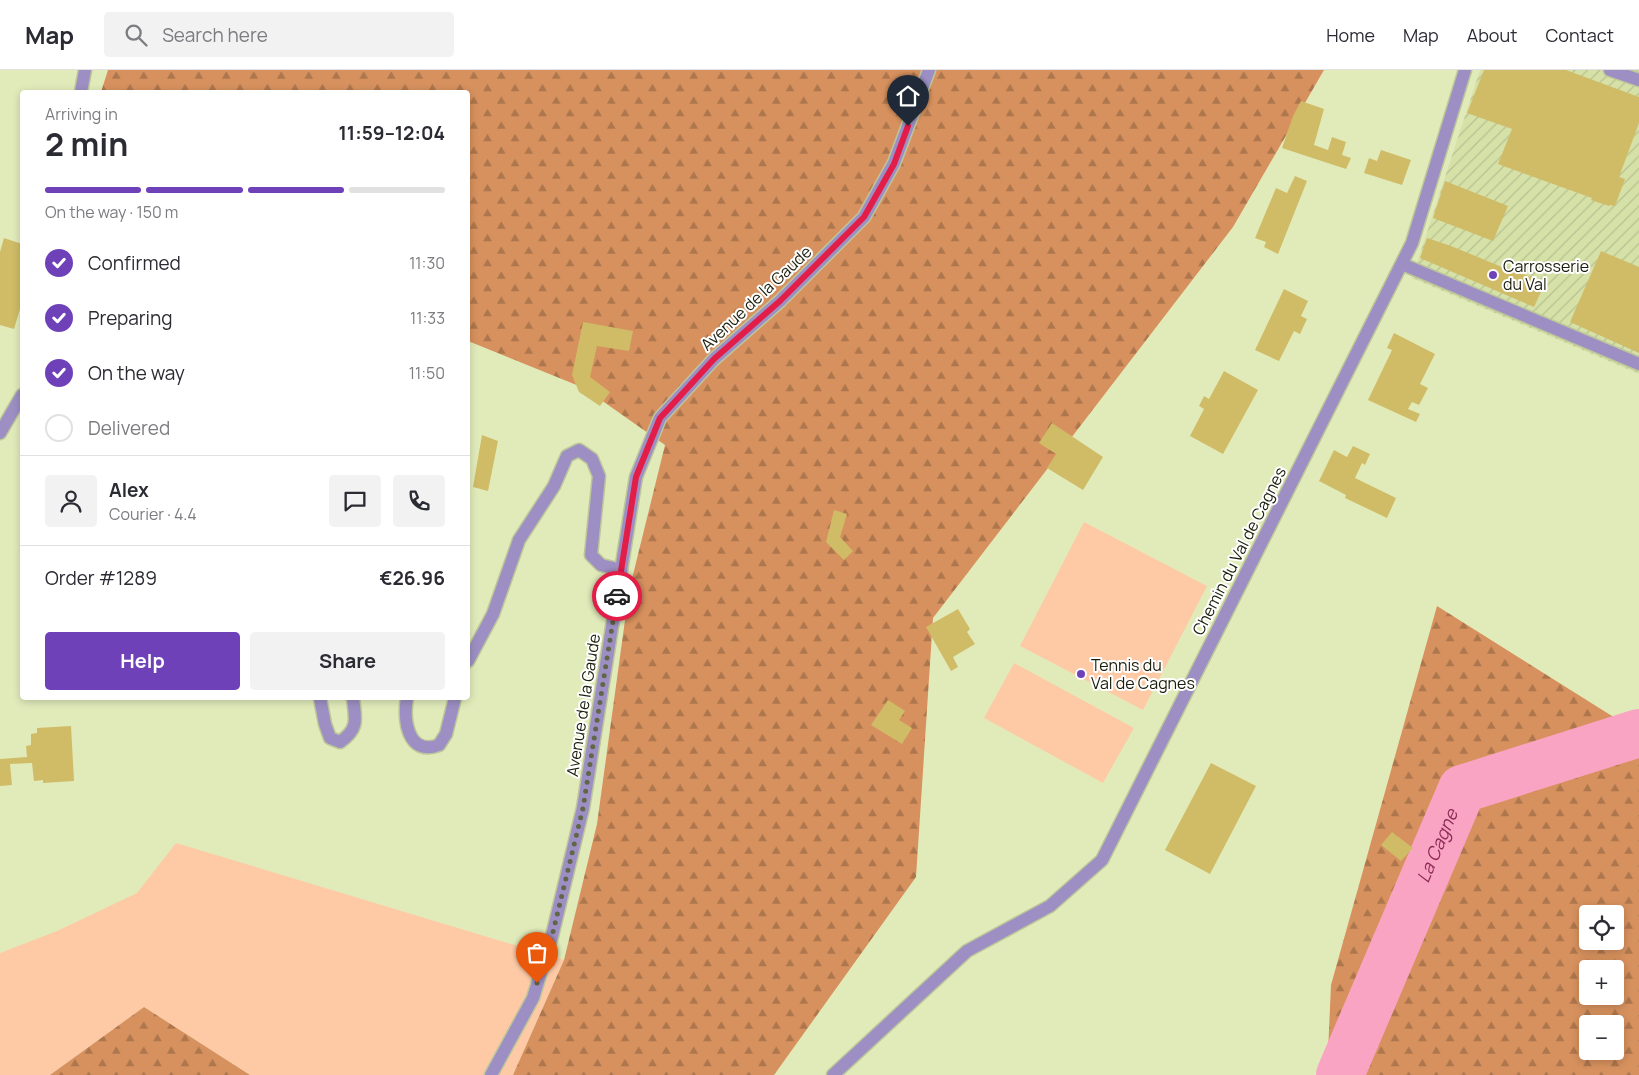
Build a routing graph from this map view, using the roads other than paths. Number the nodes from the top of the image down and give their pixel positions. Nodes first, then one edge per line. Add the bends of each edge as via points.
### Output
1 (85, 70) edge
2 (929, 70) edge
3 (1465, 70) edge
4 (1610, 70) edge
5 (1639, 80) edge
6 (81, 90) edge
7 (1402, 264) junction
8 (1639, 364) edge
9 (20, 398) edge
10 (0, 433) edge
11 (621, 570) junction
12 (470, 657) edge
13 (320, 700) edge
14 (353, 700) edge
15 (407, 700) edge
16 (454, 700) edge
17 (491, 1075) edge
18 (833, 1075) edge

1 - 6 street
2 - 11 street, Avenue de la Gaude via 894,164 864,217 780,301 714,359 660,418 636,477
3 - 7 street, Chemin du Val de Cagnes via 1412,243
4 - 5 street
7 - 8 street
7 - 18 street, Chemin du Val de Cagnes via 1102,860 1050,906 967,951
9 - 10 street
11 - 12 street via 601,565 591,555 599,476 592,459 579,450 567,456 554,486 519,540 493,614
11 - 17 street, Avenue de la Gaude via 583,808 552,936 532,998
13 - 14 street via 330,738 340,742 356,725
15 - 16 street via 409,736 430,749 439,745 446,734

